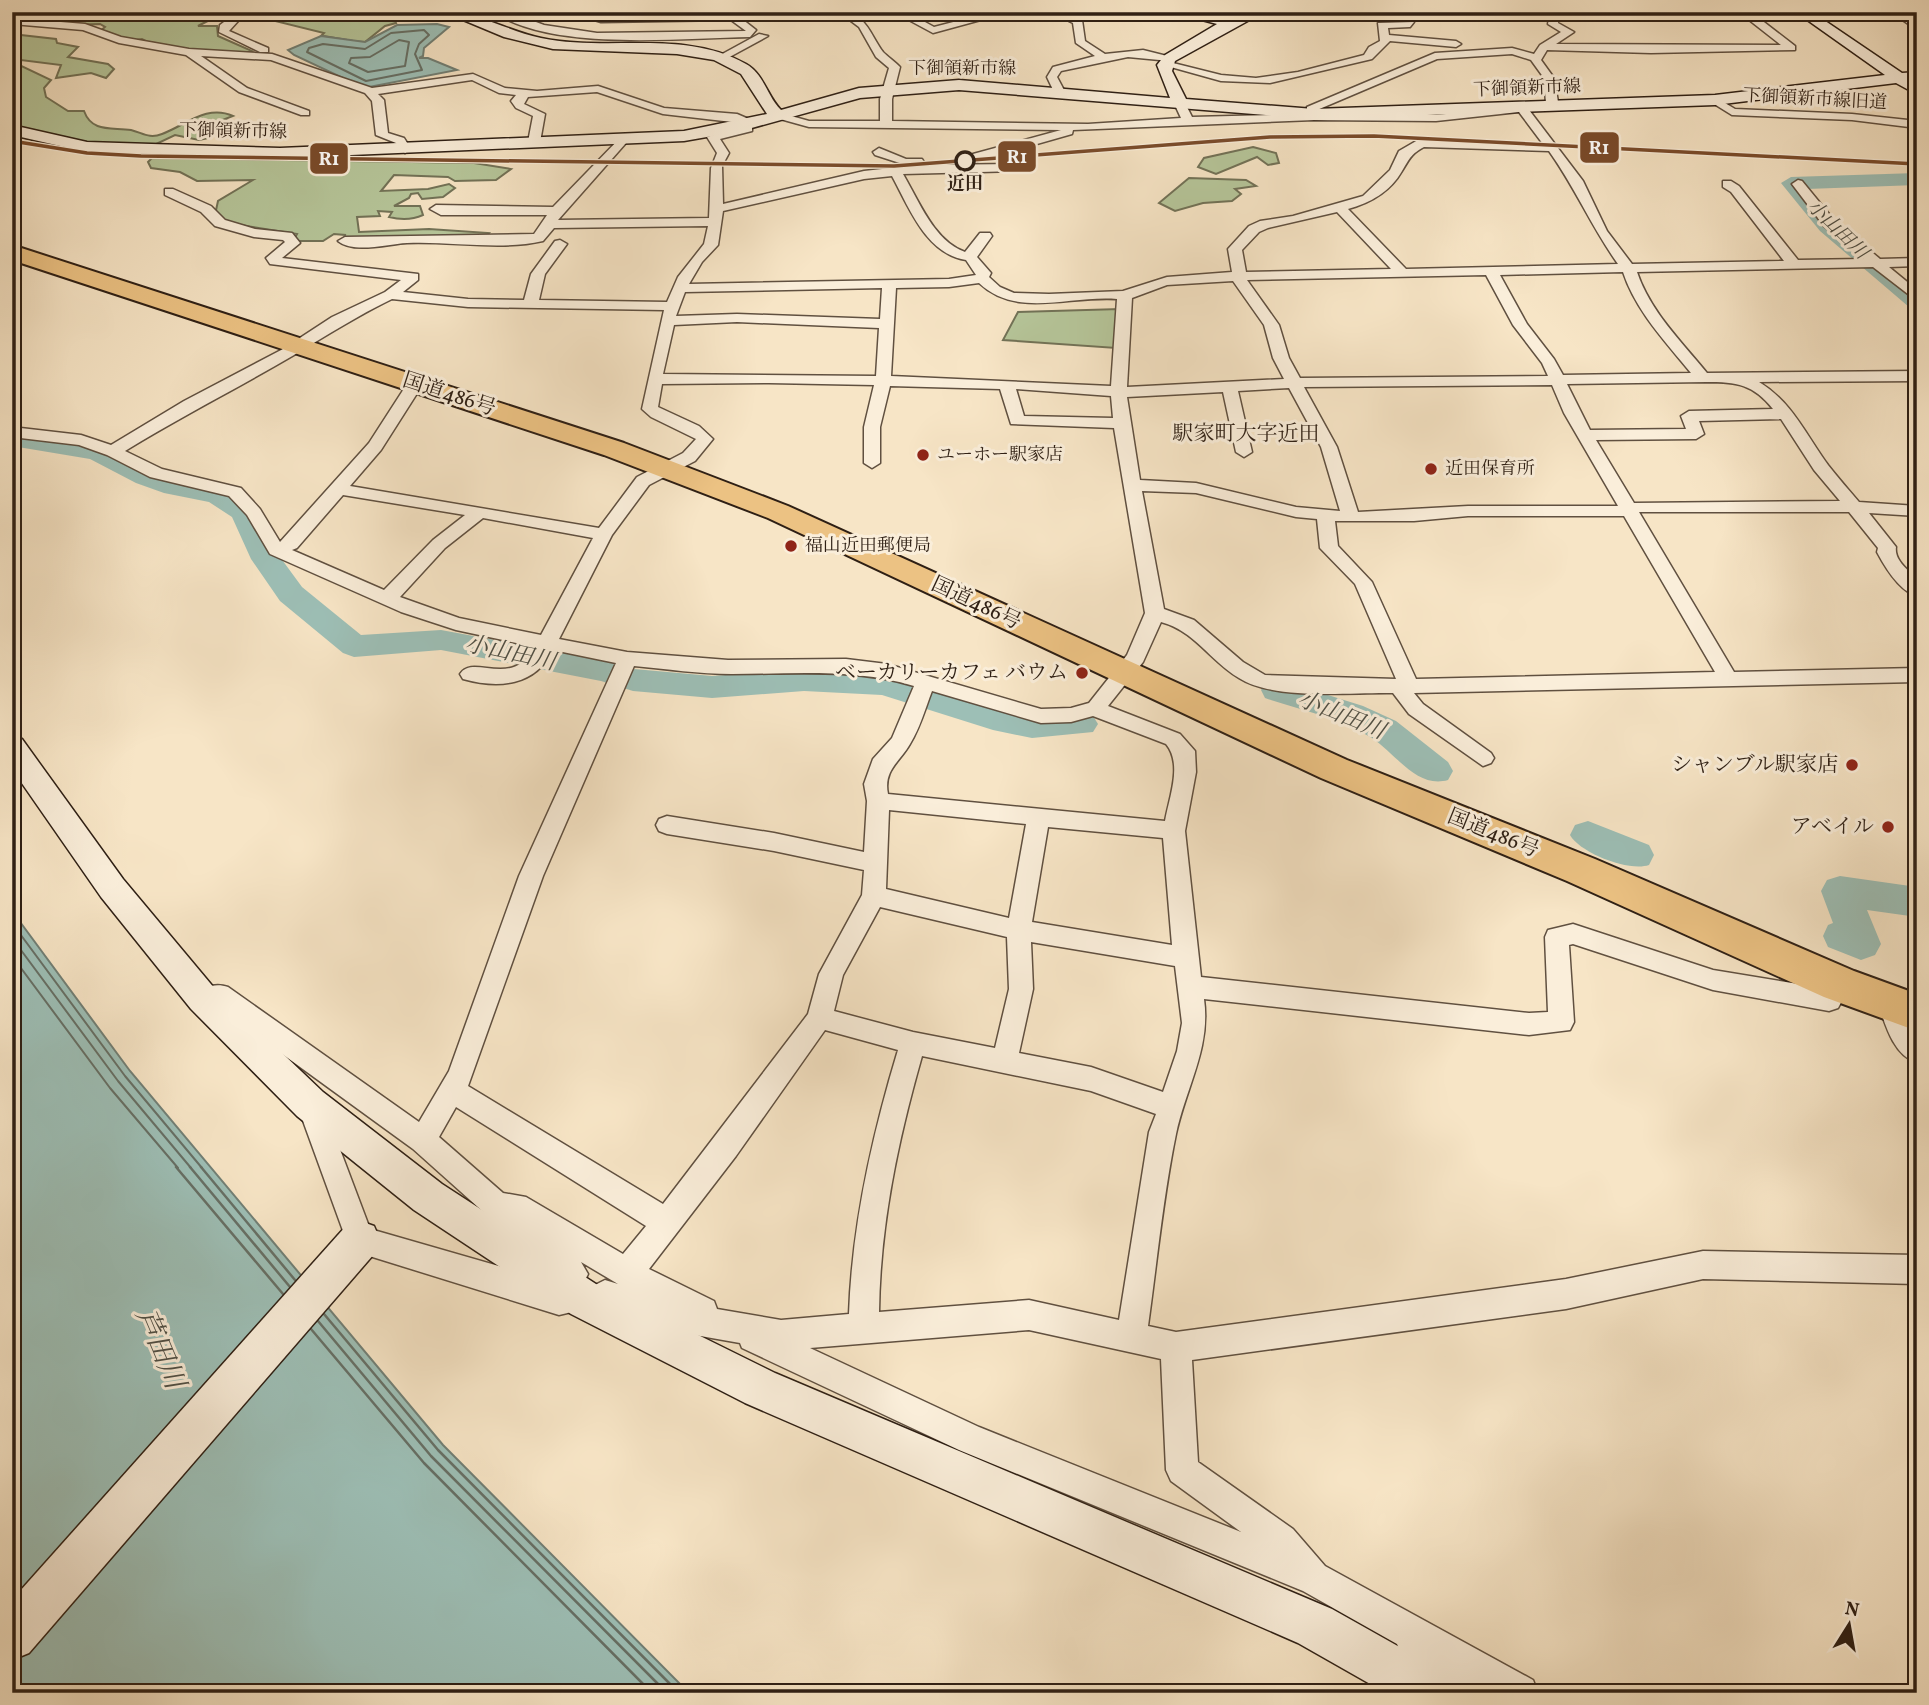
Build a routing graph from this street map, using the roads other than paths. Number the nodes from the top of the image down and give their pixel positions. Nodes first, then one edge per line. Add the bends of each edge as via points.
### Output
1 (261, 12) edge
2 (451, 12) edge
3 (499, 12) edge
4 (538, 12) edge
5 (573, 12) edge
6 (746, 12) edge
7 (844, 12) edge
8 (924, 12) edge
9 (1005, 12) edge
10 (1055, 12) edge
11 (1179, 12) edge
12 (1257, 12) edge
13 (1559, 12) edge
14 (1744, 12) edge
15 (1803, 12) edge
16 (1896, 12) edge
17 (903, 14) edge
18 (729, 15) edge
19 (517, 19) junction
20 (12, 21) edge
21 (1229, 23) junction
22 (1410, 24) dead end
23 (490, 27) junction
24 (1917, 27) edge
25 (1386, 37) junction
26 (1544, 47) junction
27 (1479, 51) junction
28 (189, 52) junction
29 (260, 55) junction
30 (720, 58) junction
31 (1536, 58) junction
32 (1104, 59) junction
33 (1377, 60) junction
34 (1168, 61) junction
35 (1404, 71) junction
36 (1909, 77) edge
37 (889, 90) junction
38 (1917, 91) edge
39 (370, 92) junction
40 (1059, 92) junction
41 (525, 93) junction
42 (1715, 100) junction
43 (1181, 105) junction
44 (1556, 107) junction
45 (1522, 108) junction
46 (305, 113) dead end
47 (776, 115) junction
48 (1314, 115) junction
49 (1459, 117) junction
50 (1188, 121) junction
51 (1889, 121) junction
52 (886, 123) junction
53 (746, 124) junction
54 (1917, 125) edge
55 (1088, 127) junction
56 (12, 130) edge
57 (1447, 130) dead end
58 (1908, 136) dead end
59 (622, 140) junction
60 (534, 142) junction
61 (1554, 148) junction
62 (405, 149) junction
63 (879, 152) dead end
64 (955, 164) junction
65 (1018, 167) dead end
66 (896, 172) junction
67 (1727, 184) dead end
68 (1798, 184) dead end
69 (169, 192) dead end
70 (1338, 206) junction
71 (436, 209) dead end
72 (716, 216) junction
73 (553, 218) junction
74 (985, 236) dead end
75 (12, 239) edge
76 (345, 241) dead end
77 (560, 244) dead end
78 (12, 252) edge
79 (970, 257) junction
80 (1917, 262) edge
81 (1880, 264) junction
82 (1795, 266) junction
83 (1629, 270) junction
84 (1492, 273) junction
85 (1403, 274) junction
86 (1237, 277) junction
87 (982, 278) junction
88 (889, 285) junction
89 (681, 288) junction
90 (390, 295) junction
91 (1125, 296) junction
92 (1917, 297) edge
93 (530, 305) junction
94 (670, 313) junction
95 (885, 324) junction
96 (304, 340) junction
97 (1917, 376) edge
98 (1703, 378) junction
99 (1744, 378) junction
100 (654, 379) junction
101 (884, 381) junction
102 (1556, 381) junction
103 (415, 384) junction
104 (1007, 384) junction
105 (1297, 384) junction
106 (1230, 388) junction
107 (1119, 392) junction
108 (1785, 414) junction
109 (1121, 423) junction
110 (12, 432) edge
111 (1587, 435) junction
112 (113, 451) junction
113 (1244, 452) dead end
114 (679, 463) junction
115 (872, 463) dead end
116 (1132, 485) junction
117 (340, 489) junction
118 (1630, 509) junction
119 (1858, 509) junction
120 (1917, 511) edge
121 (478, 512) junction
122 (1325, 515) junction
123 (1351, 517) junction
124 (604, 534) junction
125 (276, 550) junction
126 (1917, 590) edge
127 (387, 599) junction
128 (1155, 613) junction
129 (542, 651) junction
130 (1130, 665) junction
131 (623, 671) junction
132 (470, 674) dead end
133 (1917, 675) edge
134 (1728, 678) junction
135 (1404, 686) junction
136 (922, 690) junction
137 (1096, 708) junction
138 (12, 746) edge
139 (1483, 758) dead end
140 (878, 801) junction
141 (1038, 818) junction
142 (667, 825) dead end
143 (1174, 831) junction
144 (873, 863) junction
145 (874, 896) junction
146 (1019, 930) junction
147 (1187, 958) junction
148 (1839, 984) junction
149 (1192, 987) junction
150 (203, 999) junction
151 (1909, 1002) edge
152 (819, 1018) junction
153 (914, 1043) junction
154 (1917, 1052) edge
155 (1005, 1059) junction
156 (452, 1090) junction
157 (310, 1104) junction
158 (1171, 1107) junction
159 (423, 1140) junction
160 (496, 1206) junction
161 (666, 1222) junction
162 (360, 1240) junction
163 (1917, 1270) edge
164 (628, 1273) junction
165 (588, 1296) junction
166 (734, 1328) junction
167 (864, 1328) junction
168 (1132, 1338) junction
169 (1177, 1348) junction
170 (1315, 1579) junction
171 (1379, 1614) junction
172 (12, 1636) edge
173 (1434, 1693) edge
174 (1469, 1693) edge
175 (1520, 1693) edge

1 - 29 street via 236,18 224,27 224,32 264,50
2 - 23 street
3 - 19 street
4 - 19 street
5 - 18 street via 612,19
6 - 30 street via 765,27 764,35
7 - 37 street via 863,25 880,55 893,62
8 - 17 street
9 - 17 street via 933,30
10 - 32 street via 1078,22 1078,38
11 - 21 street
12 - 21 street
13 - 26 street via 1553,24 1569,32
14 - 26 street via 1791,48
15 - 36 street
16 - 24 street
18 - 19 street via 751,30 750,34 597,36 565,33
19 - 23 street
20 - 28 street via 85,27 119,40
21 - 34 street
22 - 25 street via 1382,25
23 - 30 street via 572,48 670,49
25 - 27 street via 1469,44
25 - 33 street
26 - 31 street
27 - 31 street via 1521,52
27 - 35 street via 1435,56
28 - 29 street
28 - 46 street via 243,90
29 - 39 street
30 - 47 street via 754,76 763,89 766,106
31 - 44 street via 1549,78
32 - 34 street via 1153,53
32 - 40 street via 1057,69 1052,76
33 - 34 street via 1258,81 1208,76
33 - 35 street
34 - 43 street via 1165,71
35 - 48 street via 1328,100 1311,109
36 - 38 street
36 - 42 street, 下御領新市線
37 - 40 street, 下御領新市線 via 959,85
37 - 47 street, 下御領新市線 via 859,93
37 - 52 street
39 - 41 street via 473,77 503,91
39 - 62 street via 377,100 382,135 400,141
40 - 43 street, 下御領新市線
41 - 53 street via 598,89 663,111 737,117
41 - 60 street via 517,101 520,106 539,114
42 - 44 street, 下御領新市線
42 - 51 street, 下御領新市線旧道 via 1732,112
43 - 48 street, 下御領新市線
43 - 50 street
44 - 45 street, 下御領新市線
45 - 48 street, 下御領新市線
45 - 49 street
45 - 61 street
47 - 52 street via 810,124
47 - 53 street, 下御領新市線
48 - 49 street
48 - 50 street
49 - 57 street via 1464,123
50 - 55 street
51 - 54 street, 下御領新市線旧道
51 - 58 street
52 - 55 street
53 - 59 street, 下御領新市線 via 684,136
53 - 72 street via 748,129 713,137 723,153 718,165
55 - 64 street
56 - 62 street, 下御領新市線 via 87,147 131,150 280,153
59 - 60 street, 下御領新市線
59 - 73 street
60 - 62 street, 下御領新市線
61 - 70 street via 1422,143 1403,154 1396,171 1368,199
61 - 83 street
63 - 64 street via 904,163
64 - 65 street
64 - 66 street
66 - 72 street via 863,175
66 - 79 street via 936,240 957,255
67 - 82 street
68 - 81 street via 1829,223
69 - 90 street via 206,209 220,223 287,236 293,243 273,258 275,261 413,277
70 - 85 street
70 - 86 street via 1254,229 1235,249
71 - 73 street
72 - 73 street
72 - 89 street via 711,245 700,254
73 - 76 street via 538,238 498,244
74 - 79 street
75 - 96 highway, 国道486号
77 - 93 street via 538,274
78 - 96 highway, 国道486号
79 - 87 street via 984,273
80 - 81 street
81 - 82 street
81 - 92 street
82 - 83 street
83 - 84 street
83 - 98 street via 1652,316
84 - 85 street
84 - 102 street via 1520,325 1549,362
85 - 86 street
86 - 91 street via 1180,280 1135,289
86 - 105 street via 1266,317 1280,344 1281,358
87 - 88 street
87 - 91 street via 990,289 1019,298
88 - 89 street
88 - 95 street
89 - 94 street
90 - 93 street
90 - 96 street
91 - 107 street
93 - 94 street
94 - 95 street
94 - 100 street
95 - 101 street
96 - 103 highway, 国道486号
96 - 112 street
96 - 114 highway, 国道486号
97 - 99 street
98 - 99 street
98 - 102 street
99 - 108 street via 1770,395
100 - 101 street
100 - 114 street via 650,408 699,431 705,439
101 - 104 street
101 - 115 street via 872,427
102 - 105 street
102 - 111 street
103 - 114 highway, 国道486号
103 - 117 street
104 - 107 street
104 - 109 street via 1017,421
105 - 106 street
105 - 123 street via 1329,447
106 - 107 street
106 - 113 street
107 - 109 street
108 - 111 street via 1689,416 1696,434
108 - 119 street via 1820,466
109 - 116 street
110 - 112 street via 81,440
111 - 118 street
112 - 125 street via 156,473 235,492
114 - 124 street via 643,481
114 - 130 highway, 国道486号 via 778,512
116 - 122 street via 1209,490
116 - 128 street
117 - 121 street
117 - 125 street via 291,544
118 - 119 street via 1789,505
118 - 123 street
118 - 134 street
119 - 120 street
119 - 126 street via 1887,547 1894,567
121 - 124 street
121 - 127 street via 439,544
122 - 123 street
122 - 135 street via 1329,548 1363,582 1406,679
124 - 129 street
125 - 127 street
127 - 129 street
128 - 130 street
128 - 135 street via 1187,624 1254,680
129 - 131 street
129 - 132 street via 515,677
130 - 137 street
130 - 148 highway, 国道486号 via 1334,769 1581,870
130 - 151 highway, 国道486号 via 1171,670 1870,974
131 - 136 street via 846,666 887,671
131 - 156 street via 531,876
133 - 134 street
134 - 135 street
135 - 139 street via 1403,695 1416,709
136 - 137 street via 1041,716
136 - 140 street via 901,742 881,765
137 - 143 street via 1173,739 1184,751 1185,772
138 - 150 street via 112,888
140 - 141 street
140 - 144 street
141 - 143 street
141 - 146 street
142 - 144 street
143 - 147 street
144 - 145 street
145 - 146 street
145 - 152 street via 831,974
146 - 147 street
146 - 155 street via 1021,989
147 - 149 street
148 - 149 street via 1829,1000 1713,980 1573,934 1557,937 1561,1022 1530,1024
148 - 151 highway, 国道486号
149 - 158 street via 1195,1023
150 - 157 street
150 - 159 street via 219,995
151 - 154 street via 1899,1029
152 - 153 street
152 - 161 street
153 - 155 street
153 - 167 street via 890,1119 863,1285
155 - 158 street via 1091,1079
156 - 159 street
156 - 161 street
157 - 162 street
157 - 165 street via 428,1197
158 - 168 street via 1163,1132
159 - 160 street
160 - 164 street via 516,1207
160 - 165 street
161 - 164 street
162 - 165 street via 559,1300
162 - 172 street
163 - 169 street via 1703,1265 1566,1294
164 - 166 street
165 - 166 street
165 - 173 street via 760,1388 1315,1626
166 - 167 street via 780,1335
166 - 170 street via 970,1439
167 - 168 street via 1029,1315
168 - 169 street
169 - 170 street via 1182,1470 1281,1541
170 - 171 street
171 - 174 street
171 - 175 street

